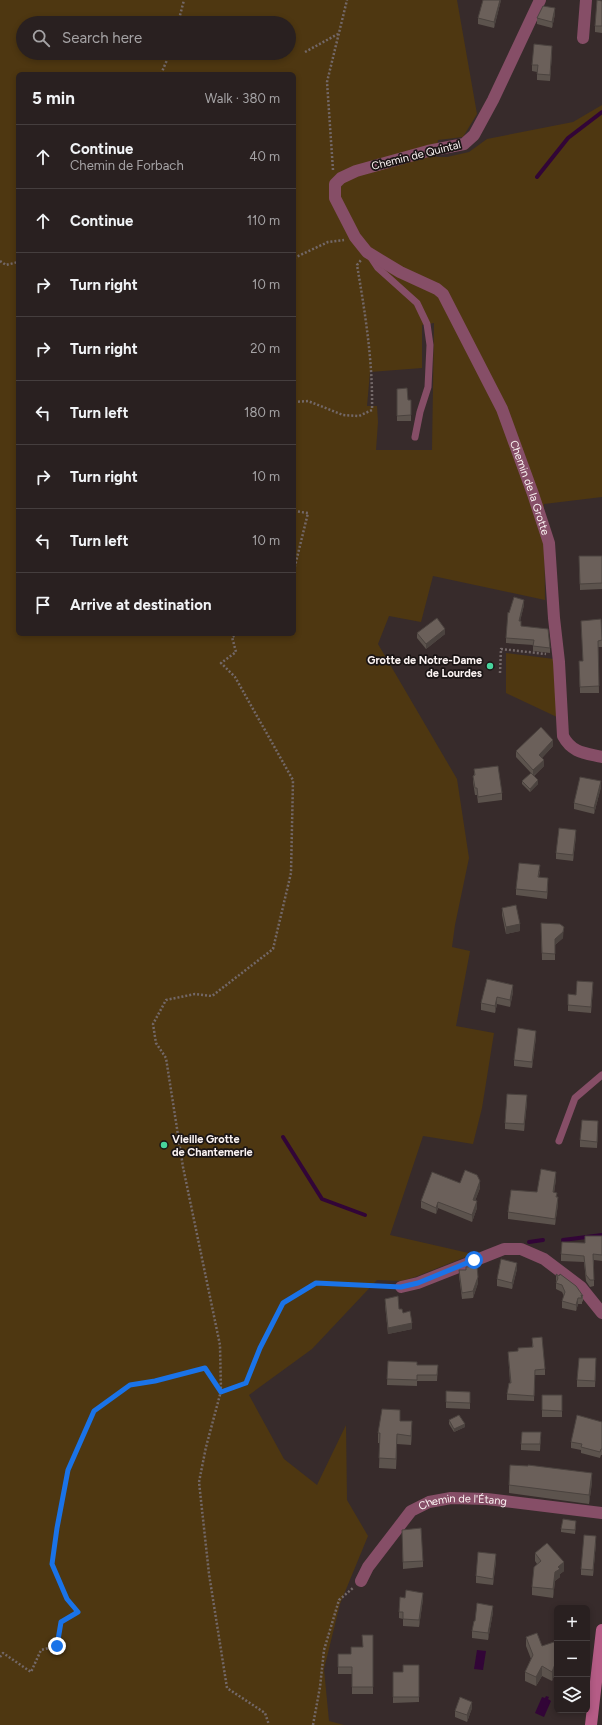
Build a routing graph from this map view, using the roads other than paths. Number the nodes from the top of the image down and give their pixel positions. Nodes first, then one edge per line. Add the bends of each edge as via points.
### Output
1 (540, 0) edge
2 (586, 0) edge
3 (583, 38) dead end
4 (368, 252) junction
5 (415, 437) dead end
6 (602, 757) edge
7 (602, 1075) edge
8 (559, 1141) dead end
9 (401, 1287) road end
10 (602, 1313) edge
11 (602, 1513) edge
12 (361, 1582) road end
13 (602, 1630) edge
14 (591, 1725) edge

1 - 4 street, Chemin de Quintal via 474,135 464,144 356,171 335,184 335,198 355,237
2 - 3 street
4 - 5 lane via 378,268 417,303 427,324 430,345 428,387
4 - 6 street, Chemin de la Grotte via 443,294 502,409 548,543 559,656 563,736 568,745 582,753
7 - 8 lane via 574,1098
9 - 10 street via 418,1283 504,1249 521,1249 544,1258 581,1287
11 - 12 street, Chemin de l'Étang via 487,1499 451,1498 429,1502 411,1511 368,1567
13 - 14 main road

